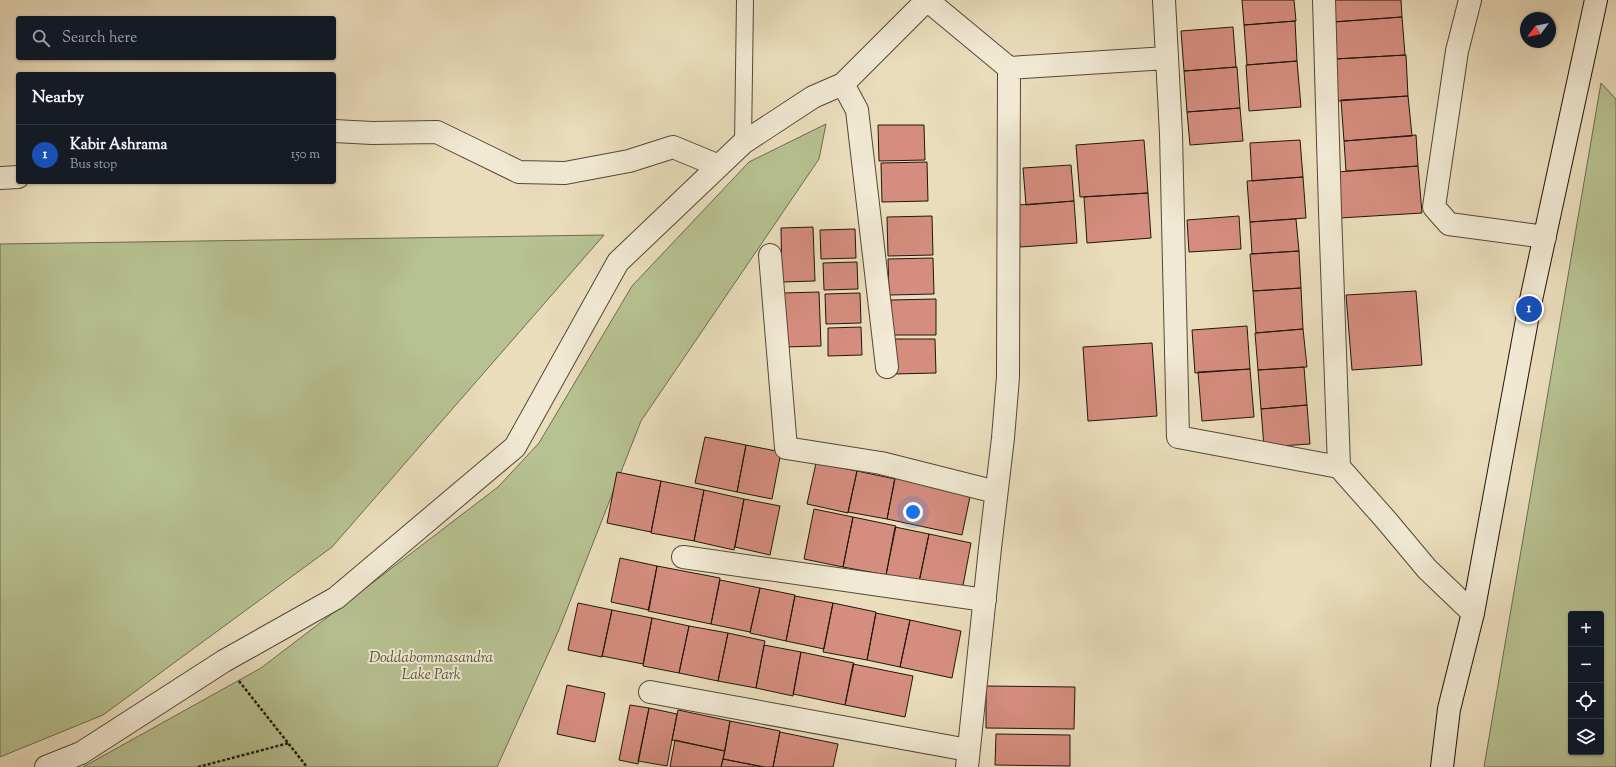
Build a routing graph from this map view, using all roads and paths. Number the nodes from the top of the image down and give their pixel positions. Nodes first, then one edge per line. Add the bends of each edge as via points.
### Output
1 (745, 0) edge
2 (927, 0) edge
3 (1164, 0) edge
4 (1324, 0) edge
5 (1470, 0) edge
6 (1596, 0) edge
7 (1167, 58) junction
8 (1009, 68) junction
9 (844, 84) junction
10 (336, 131) edge
11 (743, 143) junction
12 (719, 166) junction
13 (16, 177) edge
14 (0, 178) edge
15 (1545, 237) junction
16 (770, 255) dead end
17 (887, 367) dead end
18 (1339, 467) junction
19 (996, 492) junction
20 (683, 557) dead end
21 (985, 600) junction
22 (1473, 613) junction
23 (224, 661) junction
24 (650, 692) dead end
25 (289, 743) junction
26 (967, 759) edge
27 (46, 767) edge
28 (198, 767) edge
29 (307, 767) edge
30 (1442, 767) edge

1 - 11 lane
2 - 8 street
2 - 9 street
3 - 7 street
4 - 18 street
5 - 15 street via 1457,51 1434,207 1449,224
6 - 15 street
7 - 8 street
7 - 18 street via 1178,437
8 - 19 street via 1008,377
9 - 11 street via 813,98
9 - 17 street via 857,110
10 - 12 street via 437,132 519,172 565,173 629,162 673,147
11 - 12 street
12 - 23 street via 618,262 515,447 336,598
13 - 14 street
15 - 22 street via 1529,309
16 - 19 street via 786,448 881,463
18 - 22 street via 1427,569
19 - 21 street
20 - 21 street
21 - 26 street
22 - 30 street via 1448,709
23 - 25 path
23 - 27 street via 81,753
24 - 26 street
25 - 28 path
25 - 29 path

